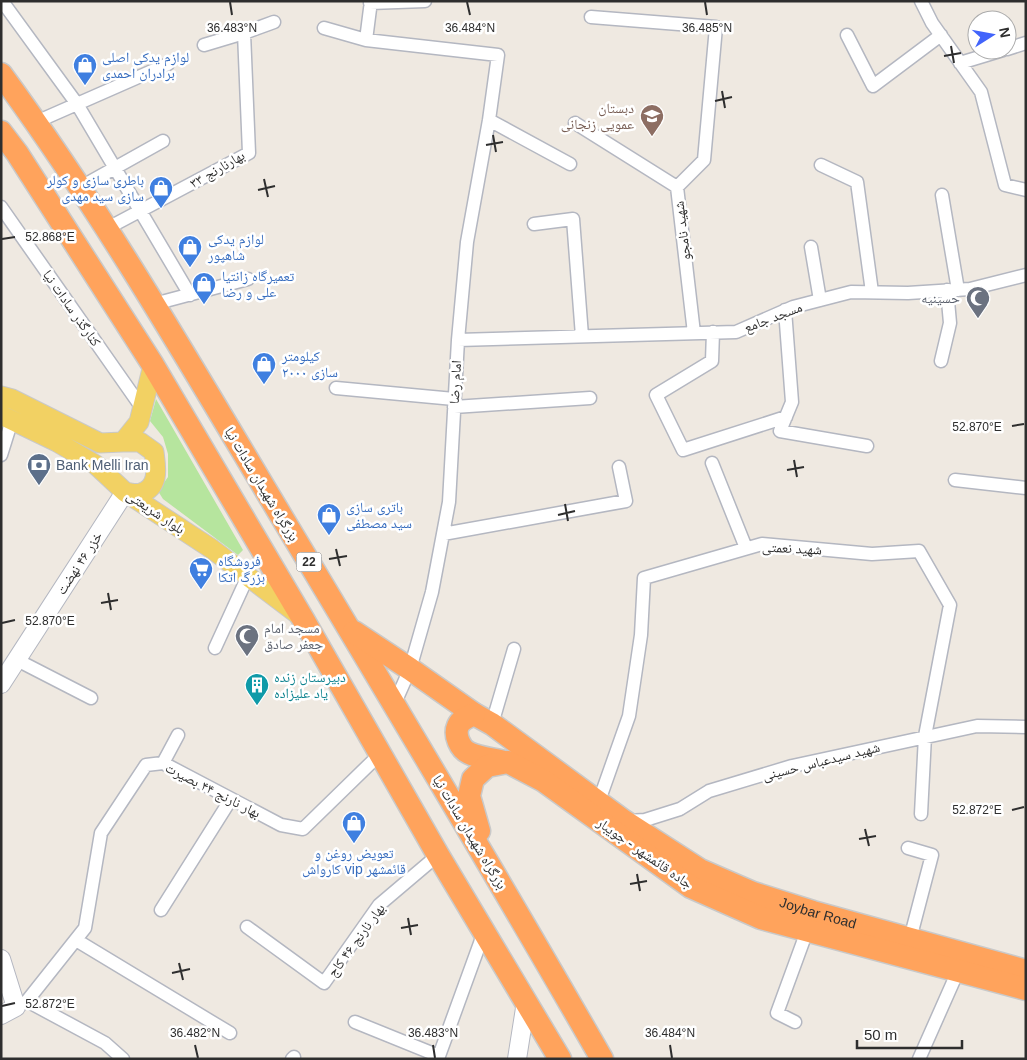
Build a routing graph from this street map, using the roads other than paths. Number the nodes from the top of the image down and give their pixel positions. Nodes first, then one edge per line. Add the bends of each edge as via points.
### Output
1 (2, 1) edge
2 (425, 1) edge
3 (921, 1) edge
4 (371, 2) edge
5 (591, 17) dead end
6 (274, 22) dead end
7 (324, 28) dead end
8 (244, 33) junction
9 (941, 35) junction
10 (847, 36) dead end
11 (366, 40) junction
12 (204, 45) dead end
13 (970, 60) edge
14 (960, 63) junction
15 (168, 64) dead end
16 (1, 74) edge
17 (78, 104) junction
18 (489, 120) junction
19 (36, 122) junction
20 (575, 123) dead end
21 (1, 132) edge
22 (163, 140) dead end
23 (570, 164) dead end
24 (821, 165) dead end
25 (116, 167) junction
26 (677, 187) junction
27 (80, 188) junction
28 (1026, 190) edge
29 (942, 195) dead end
30 (1, 207) edge
31 (140, 212) junction
32 (534, 224) dead end
33 (106, 230) junction
34 (811, 247) dead end
35 (1026, 275) edge
36 (248, 279) dead end
37 (952, 290) junction
38 (872, 292) junction
39 (190, 294) junction
40 (820, 300) junction
41 (154, 304) junction
42 (786, 310) junction
43 (713, 332) junction
44 (694, 333) junction
45 (582, 336) junction
46 (458, 340) junction
47 (942, 361) dead end
48 (153, 365) junction
49 (336, 388) dead end
50 (1, 396) edge
51 (590, 398) dead end
52 (454, 403) junction
53 (142, 408) junction
54 (786, 417) junction
55 (7, 418) edge
56 (123, 442) junction
57 (867, 446) dead end
58 (1, 455) edge
59 (712, 463) dead end
60 (619, 467) dead end
61 (955, 480) dead end
62 (1026, 488) edge
63 (125, 492) junction
64 (443, 534) junction
65 (746, 548) junction
66 (248, 576) junction
67 (303, 619) junction
68 (349, 629) junction
69 (215, 648) dead end
70 (514, 649) dead end
71 (17, 660) junction
72 (410, 669) junction
73 (1, 684) edge
74 (91, 698) dead end
75 (394, 705) junction
76 (483, 719) junction
77 (1026, 727) edge
78 (178, 735) dead end
79 (925, 736) junction
80 (380, 754) junction
81 (508, 762) junction
82 (163, 763) junction
83 (231, 799) junction
84 (599, 801) junction
85 (921, 814) dead end
86 (624, 821) junction
87 (908, 848) dead end
88 (438, 855) junction
89 (486, 859) junction
90 (161, 910) dead end
91 (247, 927) dead end
92 (807, 931) junction
93 (484, 932) junction
94 (910, 939) junction
95 (76, 940) junction
96 (1, 959) edge
97 (958, 971) junction
98 (1026, 971) edge
99 (1026, 989) edge
100 (526, 1002) junction
101 (15, 1007) edge
102 (355, 1022) dead end
103 (794, 1022) dead end
104 (230, 1033) dead end
105 (123, 1059) edge
106 (517, 1059) edge
107 (560, 1059) edge
108 (602, 1059) edge
109 (920, 1059) edge

1 - 17 street
2 - 4 street
3 - 9 street
4 - 11 street
5 - 26 street, شهید نامجو via 716,27 704,160
6 - 8 street
7 - 11 street
8 - 12 street
8 - 31 street, بهارنارنج ۳۳ via 248,154
9 - 10 street via 873,86
9 - 14 street
11 - 18 street, امام رضا via 498,55
13 - 14 street
14 - 28 street via 980,92 1006,185
15 - 17 street
16 - 19 highway, بزرگراه شهیدان سادات نیا / 22
17 - 19 street
17 - 25 street
18 - 23 street
18 - 46 street, امام رضا via 467,242
19 - 27 highway, بزرگراه شهیدان سادات نیا / 22
20 - 26 street
21 - 48 highway, 22
22 - 25 street
24 - 38 street via 857,182
25 - 27 street
25 - 31 street
26 - 44 street, شهید نامجو
27 - 33 highway, بزرگراه شهیدان سادات نیا / 22
29 - 37 street
30 - 53 street, کنارگذر سادات نیا
31 - 33 street, بهارنارنج ۳۳
31 - 39 street
32 - 45 street via 573,219
33 - 41 highway, بزرگراه شهیدان سادات نیا / 22
34 - 40 street
35 - 37 street, مسجد جامع via 970,289
36 - 39 street
37 - 38 street, مسجد جامع
37 - 47 street via 950,324
38 - 40 street, مسجد جامع via 851,292
39 - 41 street
40 - 42 street, مسجد جامع
41 - 68 highway, بزرگراه شهیدان سادات نیا / 22
42 - 43 street, مسجد جامع via 736,332
42 - 54 street via 792,402
43 - 44 street, مسجد جامع
43 - 54 street via 712,361 656,394 683,450
44 - 45 street, مسجد جامع
45 - 46 street, مسجد جامع
46 - 52 street, امام رضا
48 - 53 main road
48 - 67 highway, 22
49 - 52 street
50 - 56 main road via 100,443
51 - 52 street
52 - 64 street, امام رضا via 449,502
53 - 56 main road via 139,422
54 - 57 street via 780,431
55 - 58 street
55 - 63 main road, بلوار شریعتی via 96,465
56 - 63 main road via 140,442 154,452 157,471 152,486 140,494
59 - 65 street
60 - 64 street via 626,501
61 - 62 street
63 - 66 main road, بلوار شریعتی
63 - 71 street, خزر ۴۶ نهضت
64 - 72 street, امام رضا via 432,592
65 - 79 street, شهید نعمتی via 762,544 872,554 919,551 950,605
65 - 84 street, شهید نعمتی via 644,578 641,635 629,716
66 - 67 main road, بلوار شریعتی
66 - 69 street
67 - 80 highway, 22
68 - 72 highway, Joybar Road
68 - 75 highway, بزرگراه شهیدان سادات نیا / 22
70 - 76 street
71 - 73 street, خزر ۴۶ نهضت
71 - 74 street
72 - 75 street, امام رضا
72 - 76 highway, Joybar Road
75 - 89 highway, بزرگراه شهیدان سادات نیا / 22
76 - 81 highway, جاده قائمشهر - جویبار via 464,719 458,727 460,747 468,753
76 - 84 highway, Joybar Road
77 - 79 street, شهید سیدعباس حسینی via 977,726
78 - 82 street
79 - 85 street
79 - 86 street, شهید سیدعباس حسینی via 792,766 709,792 680,809 645,820
80 - 83 street, بهار نارنج ۴۴ بصیرت via 303,829 281,825
80 - 88 highway, 22
81 - 89 highway via 487,766 473,779 469,796
81 - 92 highway, جاده قائمشهر - جویبار via 544,781 691,887 761,918
82 - 83 street, بهار نارنج ۴۴ بصیرت
82 - 95 street, بهار نارنج ۴۴ بصیرت via 146,765 102,833 85,928
83 - 90 street
84 - 86 highway, Joybar Road
86 - 94 highway, Joybar Road via 700,870 753,893
87 - 94 street via 932,855
88 - 91 street, بهار نارنج ۴۶ کاج via 379,905 324,983
88 - 93 highway, 22
89 - 108 highway, بزرگراه شهیدان سادات نیا / 22
92 - 97 highway, جاده قائمشهر - جویبار
92 - 103 street via 777,1013
93 - 100 highway, 22
93 - 102 street via 439,1056
94 - 98 highway, Joybar Road
95 - 101 street, بهار نارنج ۴۴ بصیرت
95 - 104 street
96 - 101 street
97 - 99 highway, جاده قائمشهر - جویبار
97 - 109 street
100 - 106 street
100 - 107 highway, 22
101 - 105 street via 105,1043

